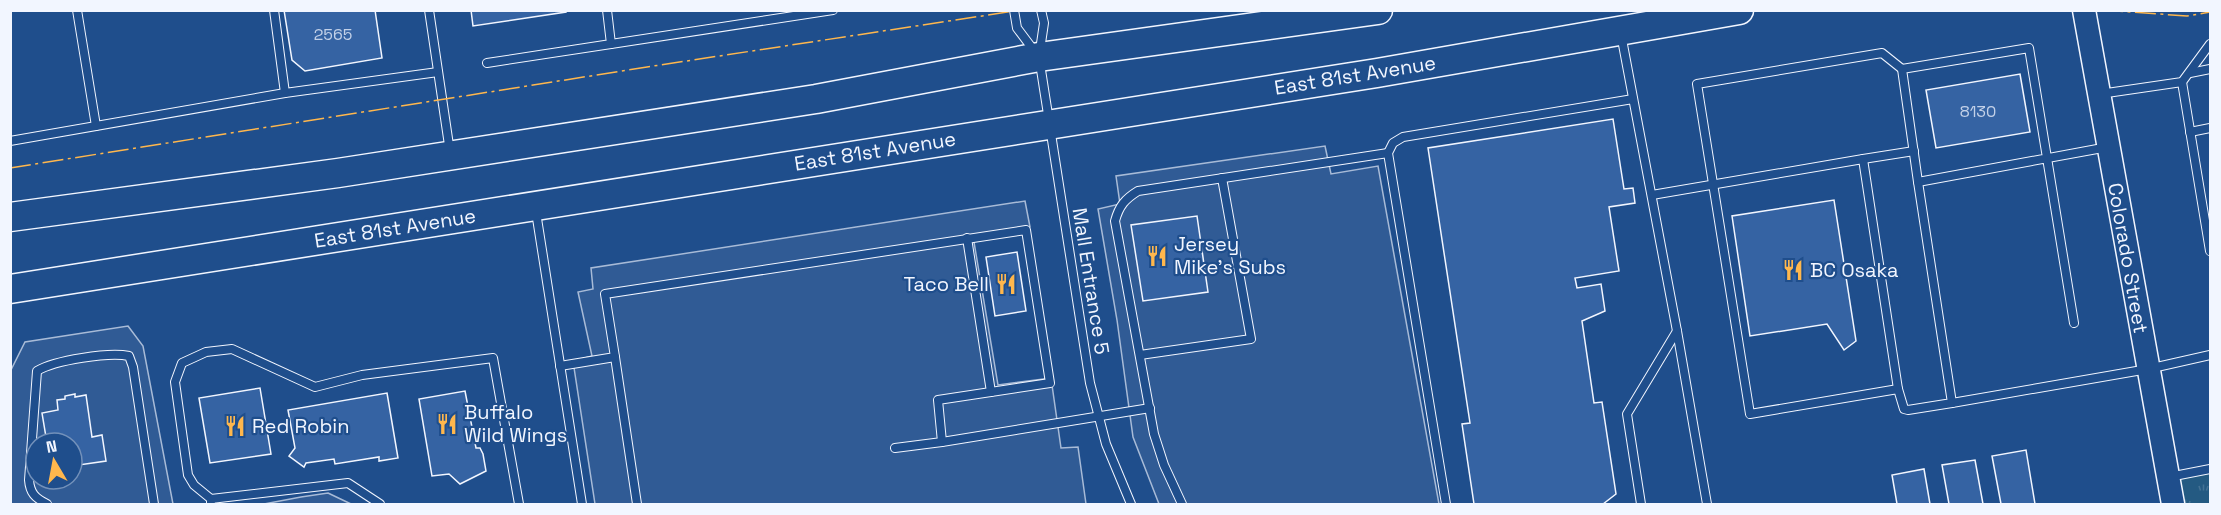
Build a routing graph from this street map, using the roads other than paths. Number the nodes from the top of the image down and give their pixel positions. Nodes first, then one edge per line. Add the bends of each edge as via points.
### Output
1 (77, 10) edge
2 (274, 10) edge
3 (429, 10) edge
4 (607, 10) edge
5 (833, 10) edge
6 (1014, 10) edge
7 (1041, 10) edge
8 (1378, 10) edge
9 (1740, 10) edge
10 (2084, 10) edge
11 (821, 11) edge
12 (1620, 31) junction
13 (611, 44) junction
14 (2211, 44) edge
15 (1039, 57) junction
16 (487, 63) dead end
17 (1902, 69) junction
18 (2211, 69) edge
19 (438, 72) junction
20 (2190, 73) junction
21 (2182, 82) junction
22 (285, 93) junction
23 (2099, 94) junction
24 (1634, 99) junction
25 (1050, 123) junction
26 (96, 126) junction
27 (2211, 128) edge
28 (2190, 132) junction
29 (10, 141) edge
30 (2109, 147) junction
31 (1914, 151) junction
32 (1388, 153) junction
33 (450, 156) junction
34 (2048, 158) junction
35 (1863, 159) junction
36 (1222, 178) junction
37 (1918, 182) junction
38 (1713, 185) junction
39 (1652, 195) junction
40 (535, 205) junction
41 (10, 217) edge
42 (967, 238) junction
43 (2211, 250) edge
44 (10, 289) edge
45 (2074, 323) dead end
46 (1677, 331) junction
47 (1140, 355) junction
48 (2211, 356) edge
49 (615, 357) junction
50 (560, 366) junction
51 (2148, 369) junction
52 (1898, 389) junction
53 (991, 392) junction
54 (1952, 403) junction
55 (1150, 408) junction
56 (1098, 416) junction
57 (942, 442) junction
58 (895, 448) dead end
59 (2211, 469) edge
60 (2168, 477) junction
61 (211, 502) edge
62 (47, 504) edge
63 (154, 504) edge
64 (380, 504) edge
65 (519, 504) edge
66 (582, 504) edge
67 (637, 504) edge
68 (1131, 504) edge
69 (1182, 504) edge
70 (1446, 504) edge
71 (1641, 504) edge
72 (1707, 504) edge
73 (2173, 504) edge

1 - 26 lane
2 - 22 lane
3 - 19 lane
4 - 13 lane
5 - 11 lane
6 - 15 lane, Mall Entrance 5 via 1017,28
7 - 15 lane, Mall Entrance 5 via 1044,23
8 - 15 highway
9 - 12 highway, East 81st Avenue
10 - 23 street, Colorado Street
11 - 13 lane
12 - 24 lane
12 - 25 highway, East 81st Avenue
13 - 16 lane
14 - 20 lane
15 - 25 lane, Mall Entrance 5
15 - 33 highway via 816,99
17 - 31 lane
17 - 34 lane via 2029,48
17 - 38 lane via 1882,53 1697,84
18 - 20 lane
19 - 22 lane
19 - 33 lane
20 - 21 lane
21 - 23 lane
21 - 28 lane
22 - 26 lane
23 - 30 street, Colorado Street
24 - 32 lane via 1403,137 1393,143
24 - 39 lane
25 - 40 highway, East 81st Avenue
25 - 56 lane, Mall Entrance 5
26 - 29 lane
27 - 28 lane
28 - 43 lane
30 - 34 lane
30 - 51 street, Colorado Street
31 - 35 lane
31 - 37 lane
32 - 36 lane
32 - 70 lane
33 - 41 highway
34 - 37 lane
34 - 45 lane
35 - 38 lane
35 - 52 lane
36 - 47 lane via 1138,191 1118,208 1116,221
36 - 47 lane via 1251,339
37 - 54 lane
38 - 39 lane
38 - 52 lane via 1750,414
39 - 46 lane
40 - 44 highway, East 81st Avenue
40 - 50 lane
42 - 49 lane via 605,294
42 - 53 lane
42 - 53 lane via 1026,230 1050,383
46 - 71 lane via 1627,414
46 - 72 lane
47 - 55 lane
48 - 51 lane
49 - 50 lane
49 - 67 lane
50 - 66 lane
51 - 54 lane
51 - 60 street, Colorado Street
52 - 54 lane via 1904,409
53 - 57 lane via 938,400
55 - 56 lane
55 - 69 lane via 1164,465
56 - 57 lane
56 - 68 lane, Mall Entrance 5
57 - 58 lane
59 - 60 lane
60 - 73 street, Colorado Street
61 - 64 lane via 348,483
61 - 65 lane via 188,475 175,382 182,363 206,352 232,349 315,387 362,375 494,358
62 - 63 lane via 30,491 28,480 37,370 47,364 117,354 129,356 133,367

